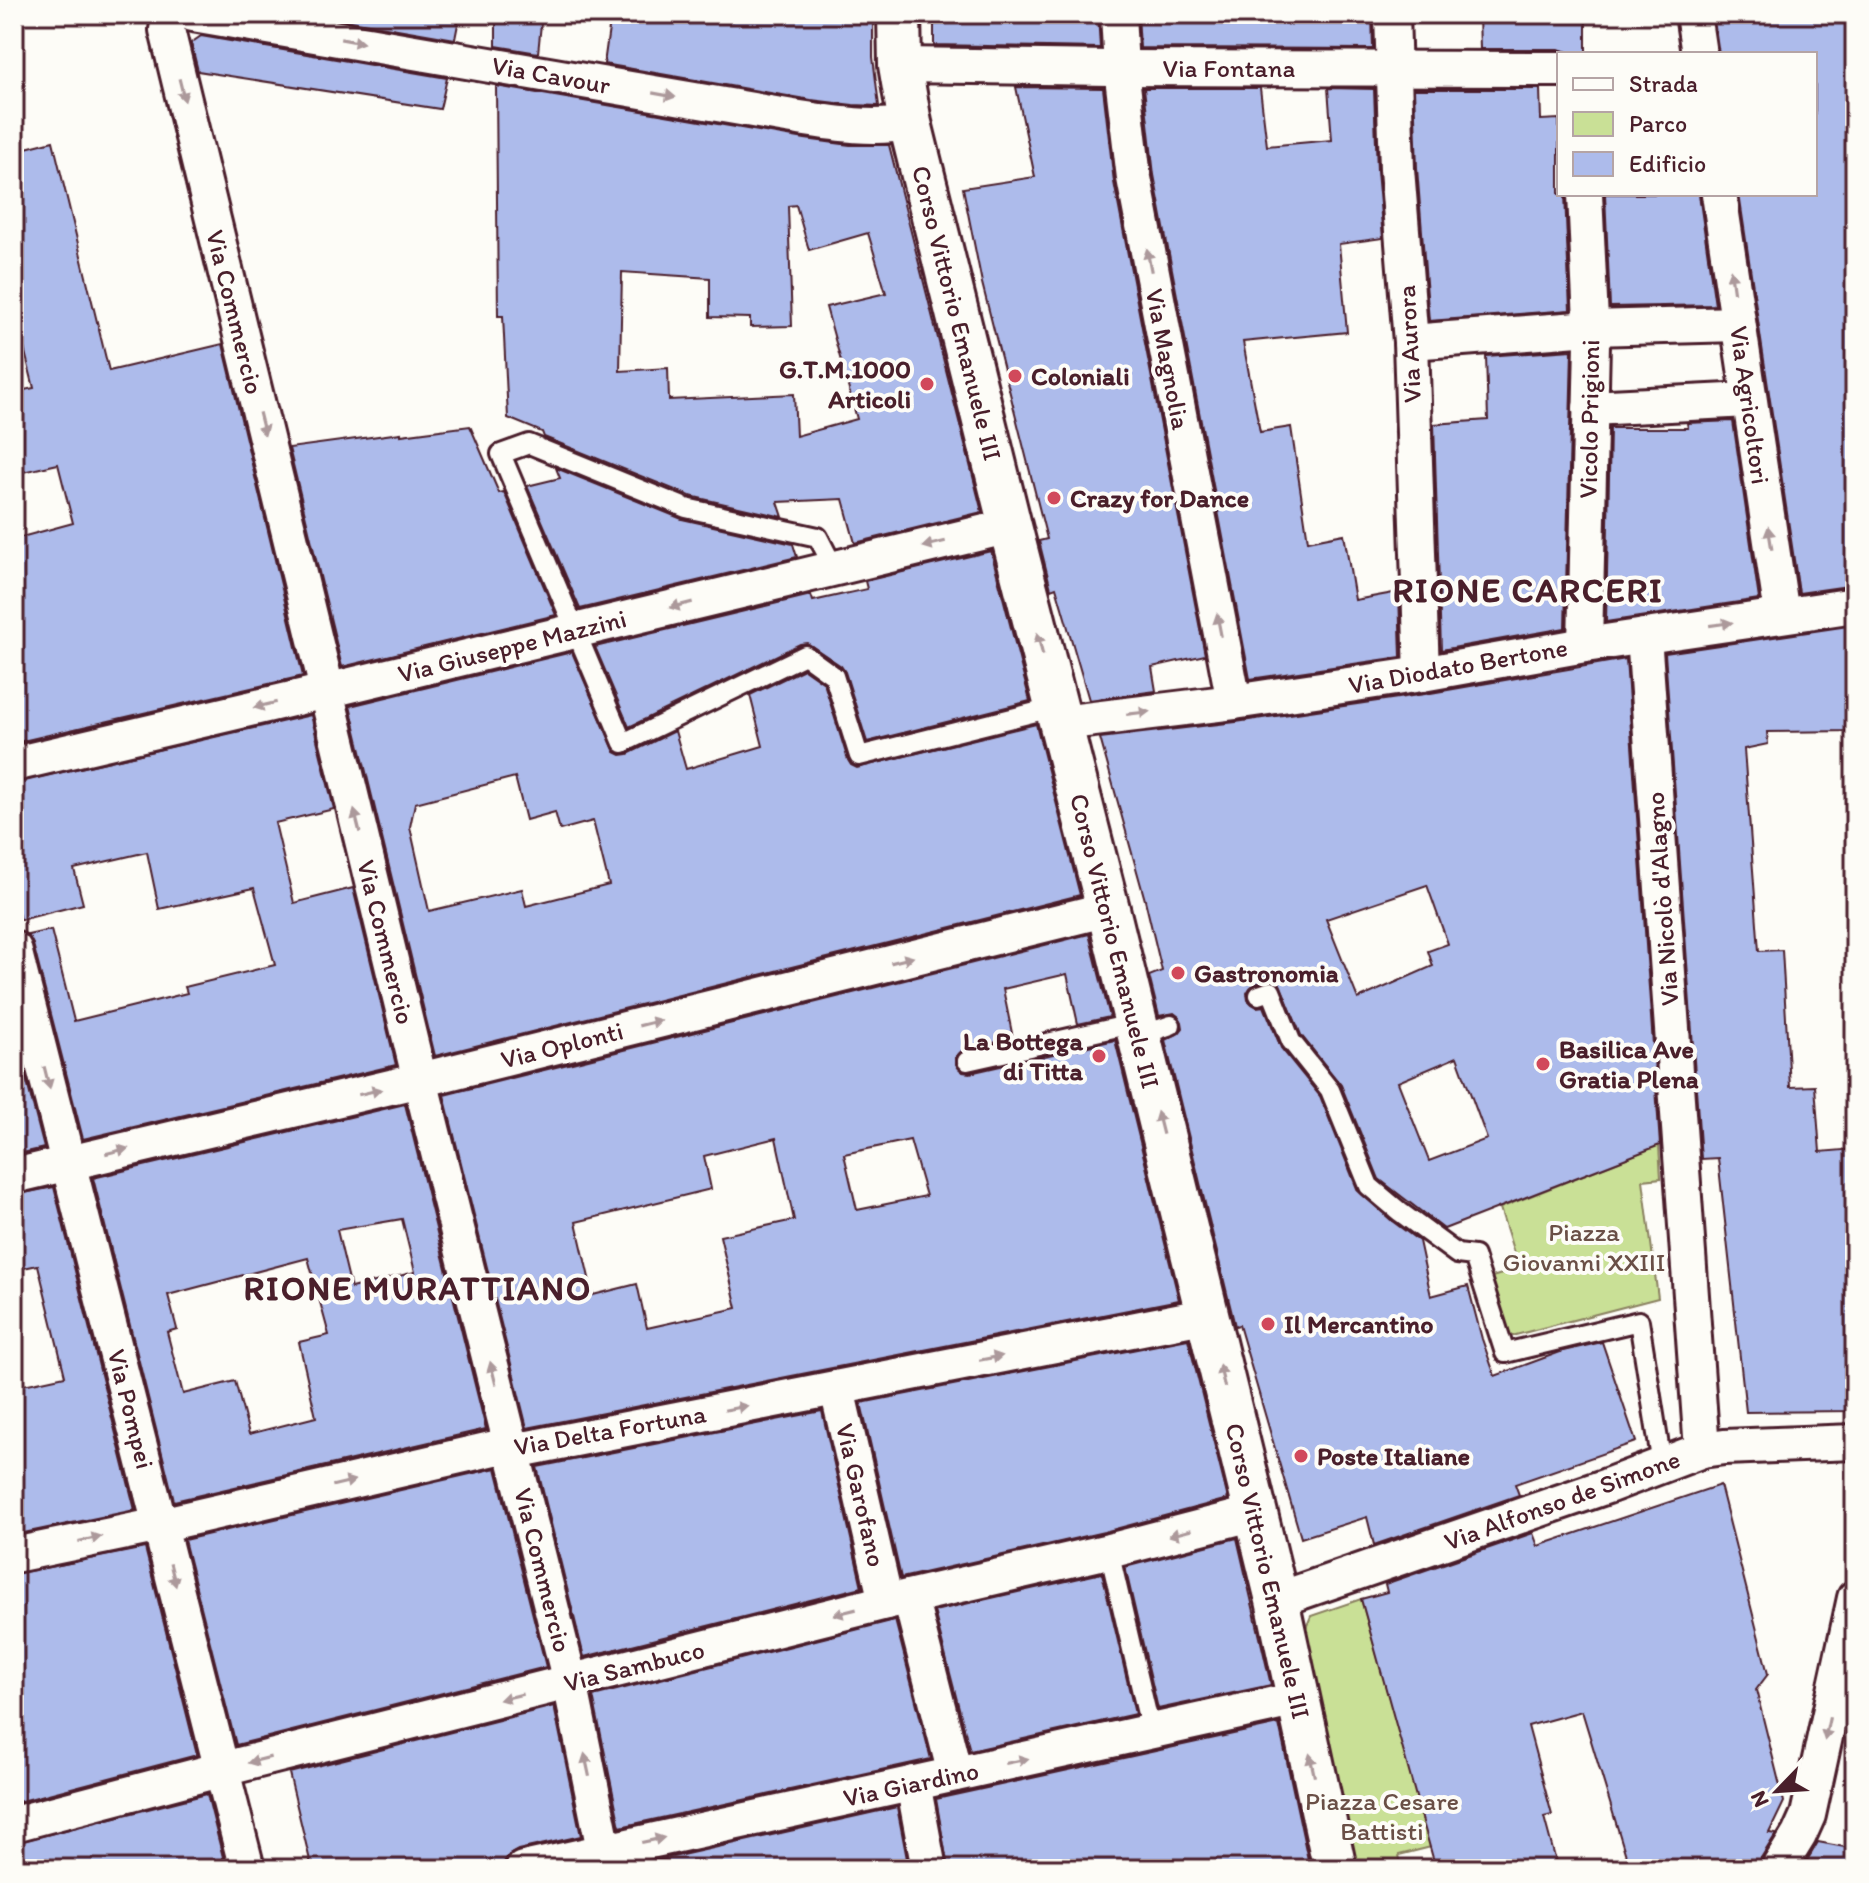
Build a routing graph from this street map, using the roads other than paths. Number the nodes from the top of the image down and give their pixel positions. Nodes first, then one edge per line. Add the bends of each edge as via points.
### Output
1 (170, 14) edge
2 (193, 14) edge
3 (899, 14) edge
4 (1118, 14) edge
5 (1392, 14) edge
6 (1693, 14) edge
7 (1699, 52) edge
8 (900, 65) junction
9 (1121, 68) junction
10 (1393, 68) junction
11 (1557, 69) edge
12 (910, 123) junction
13 (1585, 196) edge
14 (1719, 196) edge
15 (1738, 324) junction
16 (1591, 328) junction
17 (1411, 342) junction
18 (1749, 400) junction
19 (1590, 408) junction
20 (1010, 526) junction
21 (834, 568) junction
22 (1855, 605) edge
23 (1782, 615) junction
24 (575, 630) junction
25 (1644, 636) junction
26 (1585, 645) junction
27 (1422, 674) junction
28 (326, 691) junction
29 (1234, 702) junction
30 (1059, 715) junction
31 (14, 764) edge
32 (1108, 909) junction
33 (14, 949) edge
34 (1259, 995) dead end
35 (1148, 1028) junction
36 (967, 1061) dead end
37 (420, 1080) junction
38 (68, 1163) junction
39 (14, 1176) edge
40 (1208, 1315) junction
41 (837, 1389) junction
42 (1855, 1442) edge
43 (512, 1448) junction
44 (1702, 1450) junction
45 (1662, 1465) junction
46 (1255, 1513) junction
47 (160, 1525) junction
48 (1109, 1551) junction
49 (14, 1555) edge
50 (1855, 1598) edge
51 (898, 1600) junction
52 (1277, 1600) junction
53 (570, 1682) junction
54 (1298, 1699) junction
55 (1151, 1731) junction
56 (223, 1770) junction
57 (955, 1774) junction
58 (913, 1783) junction
59 (14, 1824) edge
60 (606, 1860) edge
61 (247, 1869) edge
62 (523, 1869) edge
63 (929, 1869) edge
64 (1335, 1869) edge
65 (1778, 1869) edge

1 -> 28 street, Via Commercio via 167,30
2 -> 12 street, Via Cavour via 805,119
3 - 8 street, Corso Vittorio Emanuele III
4 - 9 street, Via Magnolia
5 - 10 street, Via Aurora
6 - 7 street
8 - 9 street, Via Fontana
8 - 12 street, Corso Vittorio Emanuele III
9 - 10 street, Via Fontana
29 -> 9 street, Via Magnolia via 1134,178
10 - 11 street, Via Fontana
10 - 17 street, Via Aurora
12 - 20 street, Corso Vittorio Emanuele III
13 - 16 street, Vicolo Prigioni
15 -> 14 street, Via Agricoltori
15 - 16 street
15 - 18 street, Via Agricoltori
16 - 17 street
16 - 19 street, Vicolo Prigioni
17 - 27 street, Via Aurora
18 - 19 street
23 -> 18 street, Via Agricoltori
19 - 26 street, Vicolo Prigioni
20 -> 21 street, Via Giuseppe Mazzini
30 -> 20 street, Corso Vittorio Emanuele III
21 -> 24 street, Via Giuseppe Mazzini
21 - 24 lane via 818,537 686,508 529,444 501,454
22 - 23 street, Via Diodato Bertone
25 -> 23 street, Via Diodato Bertone
24 - 28 street, Via Giuseppe Mazzini
24 - 30 lane via 623,743 805,655 834,676 859,756
25 - 26 street, Via Diodato Bertone
25 - 44 street, Via Nicolò d'Alagno
26 - 27 street, Via Diodato Bertone
27 - 29 street, Via Diodato Bertone
28 -> 31 street, Via Giuseppe Mazzini
37 -> 28 street, Via Commercio
30 -> 29 street, Via Diodato Bertone
30 - 32 street, Corso Vittorio Emanuele III
32 - 35 street, Corso Vittorio Emanuele III
37 -> 32 street, Via Oplonti
33 -> 38 street, Via Pompei
34 - 45 lane via 1271,991 1291,1041 1330,1090 1369,1186 1457,1254 1474,1256 1505,1353 1639,1321
35 - 36 lane
40 -> 35 street, Corso Vittorio Emanuele III
38 -> 37 street, Via Oplonti
43 -> 37 street, Via Commercio
38 - 39 street, Via Oplonti
38 - 47 street, Via Pompei
41 -> 40 street, Via Delta Fortuna
46 -> 40 street, Corso Vittorio Emanuele III
43 -> 41 street, Via Delta Fortuna
41 - 51 street, Via Garofano
42 - 44 street, Via Alfonso de Simone
47 -> 43 street, Via Delta Fortuna
43 - 53 street, Via Commercio
44 - 45 street, Via Alfonso de Simone
45 - 52 street, Via Alfonso de Simone
46 -> 48 street, Via Sambuco
46 - 52 street, Corso Vittorio Emanuele III
49 -> 47 street, Via Delta Fortuna
47 -> 56 street, Via Pompei
48 - 51 street, Via Sambuco
48 - 55 lane
50 -> 65 street via 1808,1815
51 -> 53 street, Via Sambuco
51 - 57 street, Via Garofano
52 - 54 street, Corso Vittorio Emanuele III
53 -> 56 street, Via Sambuco
60 -> 53 street, Via Commercio
54 - 55 street, Via Giardino
64 -> 54 street, Corso Vittorio Emanuele III
57 -> 55 street, Via Giardino
56 - 59 street, Via Sambuco
56 - 61 street, Via Pompei
57 - 58 street, Via Giardino
60 -> 58 street, Via Giardino
58 - 63 street
60 - 62 street, Via Giardino

